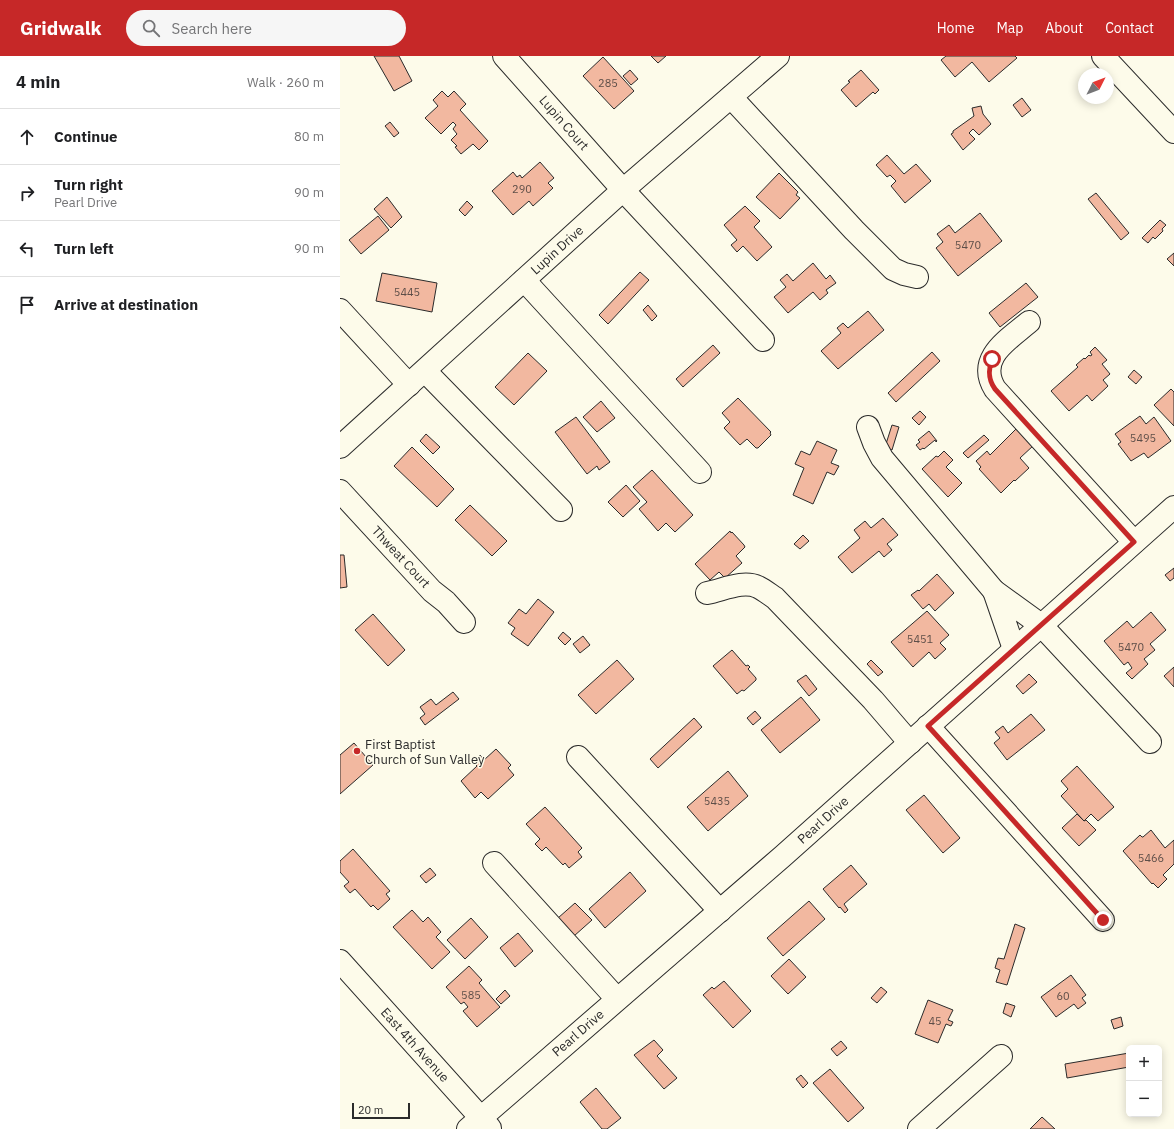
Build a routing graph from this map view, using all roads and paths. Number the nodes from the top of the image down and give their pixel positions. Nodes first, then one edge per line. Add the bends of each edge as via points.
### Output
1 (504, 56) edge
2 (778, 56) edge
3 (1103, 56) edge
4 (731, 98) junction
5 (1174, 132) edge
6 (623, 190) junction
7 (917, 277) dead end
8 (524, 280) junction
9 (340, 310) edge
10 (1029, 322) dead end
11 (763, 340) dead end
12 (417, 378) junction
13 (868, 427) dead end
14 (340, 447) edge
15 (700, 472) dead end
16 (340, 492) edge
17 (1174, 506) edge
18 (561, 510) dead end
19 (1134, 542) junction
20 (994, 591) junction
21 (707, 594) dead end
22 (464, 622) dead end
23 (1041, 625) junction
24 (1014, 649) junction
25 (928, 726) junction
26 (1150, 742) dead end
27 (910, 743) junction
28 (578, 757) dead end
29 (494, 863) dead end
30 (720, 911) junction
31 (1103, 920) dead end
32 (340, 961) edge
33 (617, 999) junction
34 (1001, 1056) dead end
35 (479, 1125) edge
36 (919, 1129) edge

1 - 6 street, Lupin Court
2 - 4 street, Lupin Drive
3 - 5 street
4 - 6 street, Lupin Drive
4 - 7 street via 893,269
6 - 8 street, Lupin Drive
6 - 11 street, Lupin Court
8 - 12 street, Lupin Drive
8 - 15 street
9 - 12 street
10 - 19 street via 995,352 990,366 990,382
12 - 14 street, Lupin Drive
12 - 18 street
13 - 20 street via 882,458
16 - 22 street, Thweat Court
17 - 19 street, Pearl Drive
19 - 23 street, Pearl Drive
20 - 23 street
20 - 24 street
21 - 27 street via 750,585 775,598
23 - 24 street, Pearl Drive
23 - 26 street
24 - 25 street, Pearl Drive
25 - 27 street, Pearl Drive
25 - 31 street
27 - 30 street, Pearl Drive
28 - 30 street
29 - 33 street
30 - 33 street, Pearl Drive
32 - 35 street, East 4th Avenue
33 - 35 street, Pearl Drive
34 - 36 street

